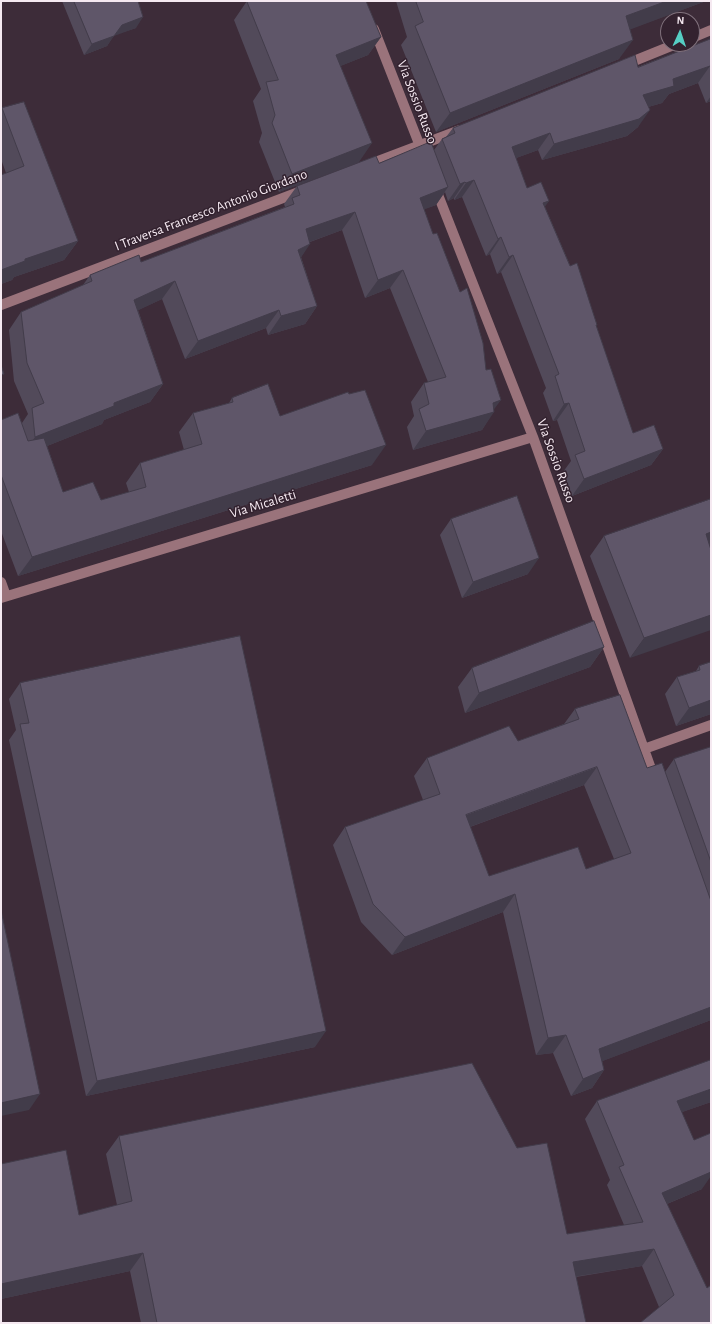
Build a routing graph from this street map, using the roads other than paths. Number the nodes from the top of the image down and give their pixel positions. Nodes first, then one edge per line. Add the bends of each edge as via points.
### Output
1 (371, 23) edge
2 (711, 30) edge
3 (700, 35) edge
4 (660, 50) edge
5 (617, 67) edge
6 (471, 126) edge
7 (419, 146) junction
8 (360, 168) edge
9 (315, 186) edge
10 (1, 304) edge
11 (533, 437) junction
12 (1, 582) edge
13 (4, 597) edge
14 (711, 725) edge
15 (644, 749) junction
16 (657, 786) edge

1 - 7 street, Via Sossio Russo
2 - 3 street
4 - 5 street
6 - 7 street
7 - 8 street
7 - 11 street, Via Sossio Russo
9 - 10 street, I Traversa Francesco Antonio Giordano
11 - 13 street, Via Micaletti
11 - 15 street, Via Sossio Russo
12 - 13 street
14 - 15 street
15 - 16 street, Via Sossio Russo

